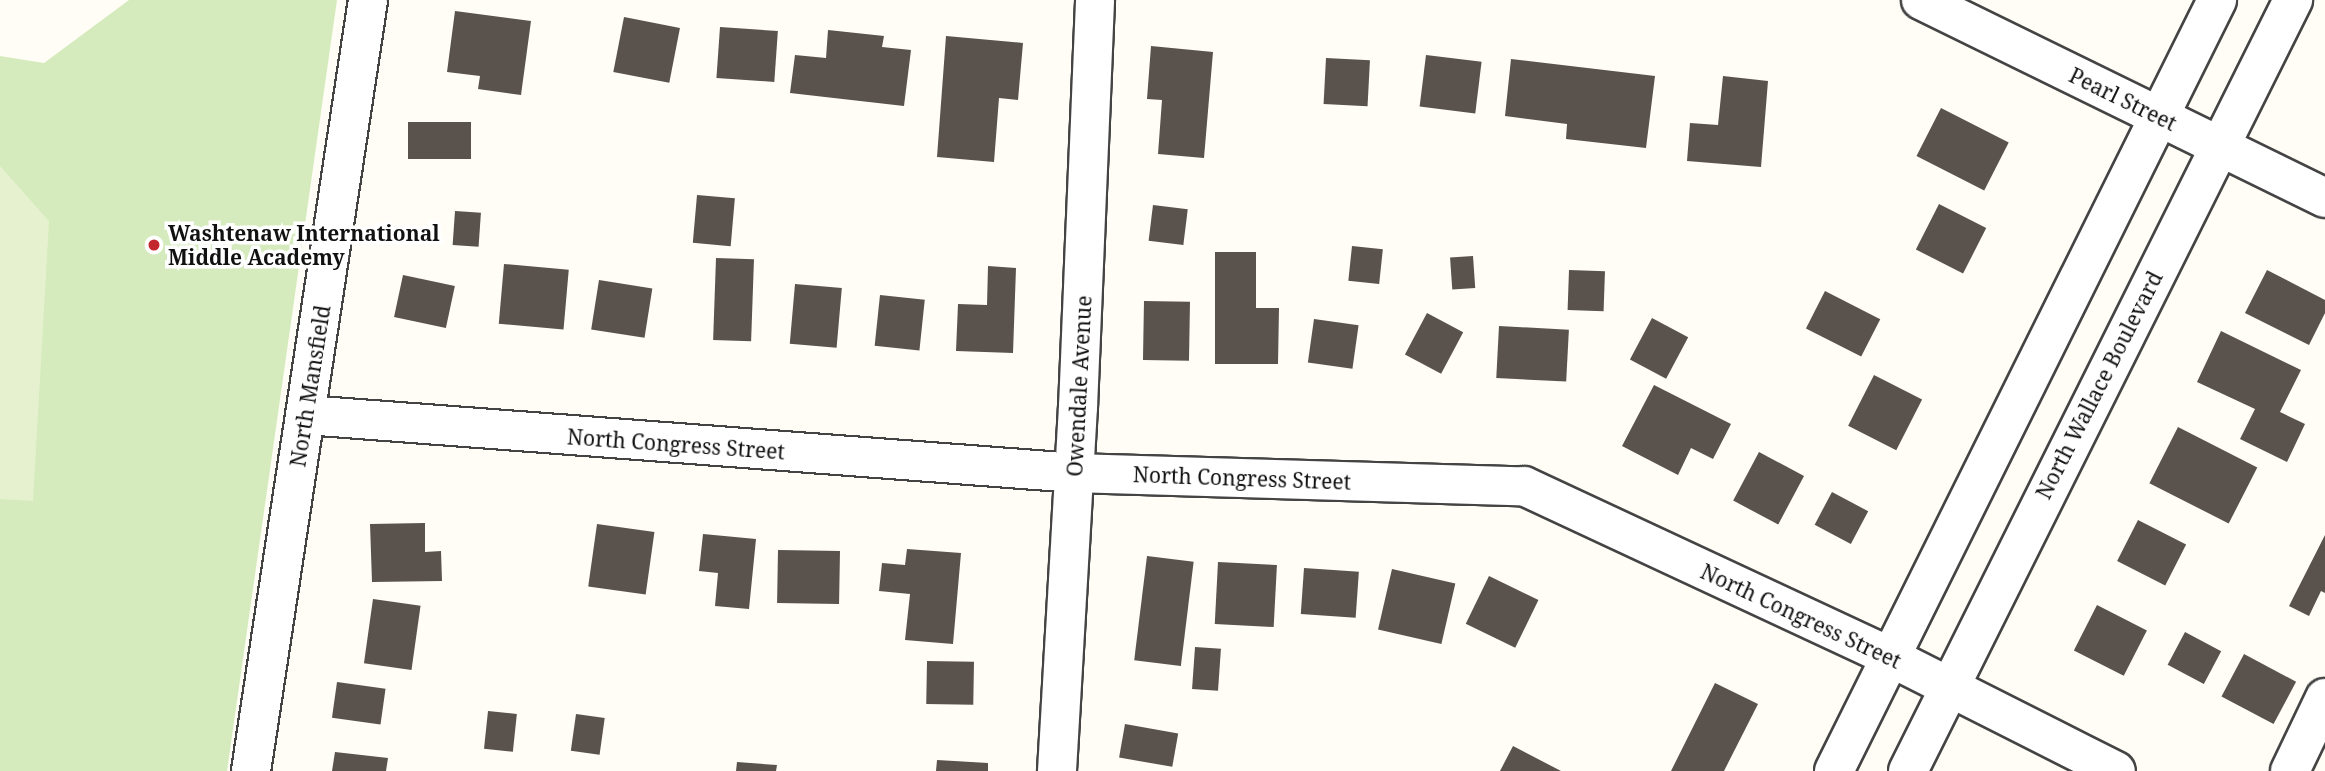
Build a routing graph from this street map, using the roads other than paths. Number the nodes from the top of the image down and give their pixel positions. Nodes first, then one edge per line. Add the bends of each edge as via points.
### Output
1 (368, 0) edge
2 (1095, 0) edge
3 (1921, 0) edge
4 (2217, 0) edge
5 (2293, 0) edge
6 (2158, 115) junction
7 (2219, 145) junction
8 (2325, 198) edge
9 (306, 415) junction
10 (1075, 473) junction
11 (1890, 657) junction
12 (1948, 685) junction
13 (2325, 698) edge
14 (251, 771) edge
15 (1057, 771) edge
16 (1834, 771) edge
17 (1908, 771) edge
18 (2116, 771) edge
19 (2290, 771) edge

1 - 9 street, North Mansfield
2 - 10 street, Owendale Avenue
3 - 6 street, Pearl Street
4 - 6 street
5 - 7 street, North Wallace Boulevard
6 - 7 street, Pearl Street
6 - 11 street
7 - 8 street, Pearl Street
7 - 12 street, North Wallace Boulevard
9 - 10 street, North Congress Street
9 - 14 street, North Mansfield
10 - 11 street, North Congress Street via 1524,486
10 - 15 street, Owendale Avenue
11 - 12 street, North Congress Street
11 - 16 street
12 - 17 street, North Wallace Boulevard
12 - 18 street, North Congress Street
13 - 19 street

